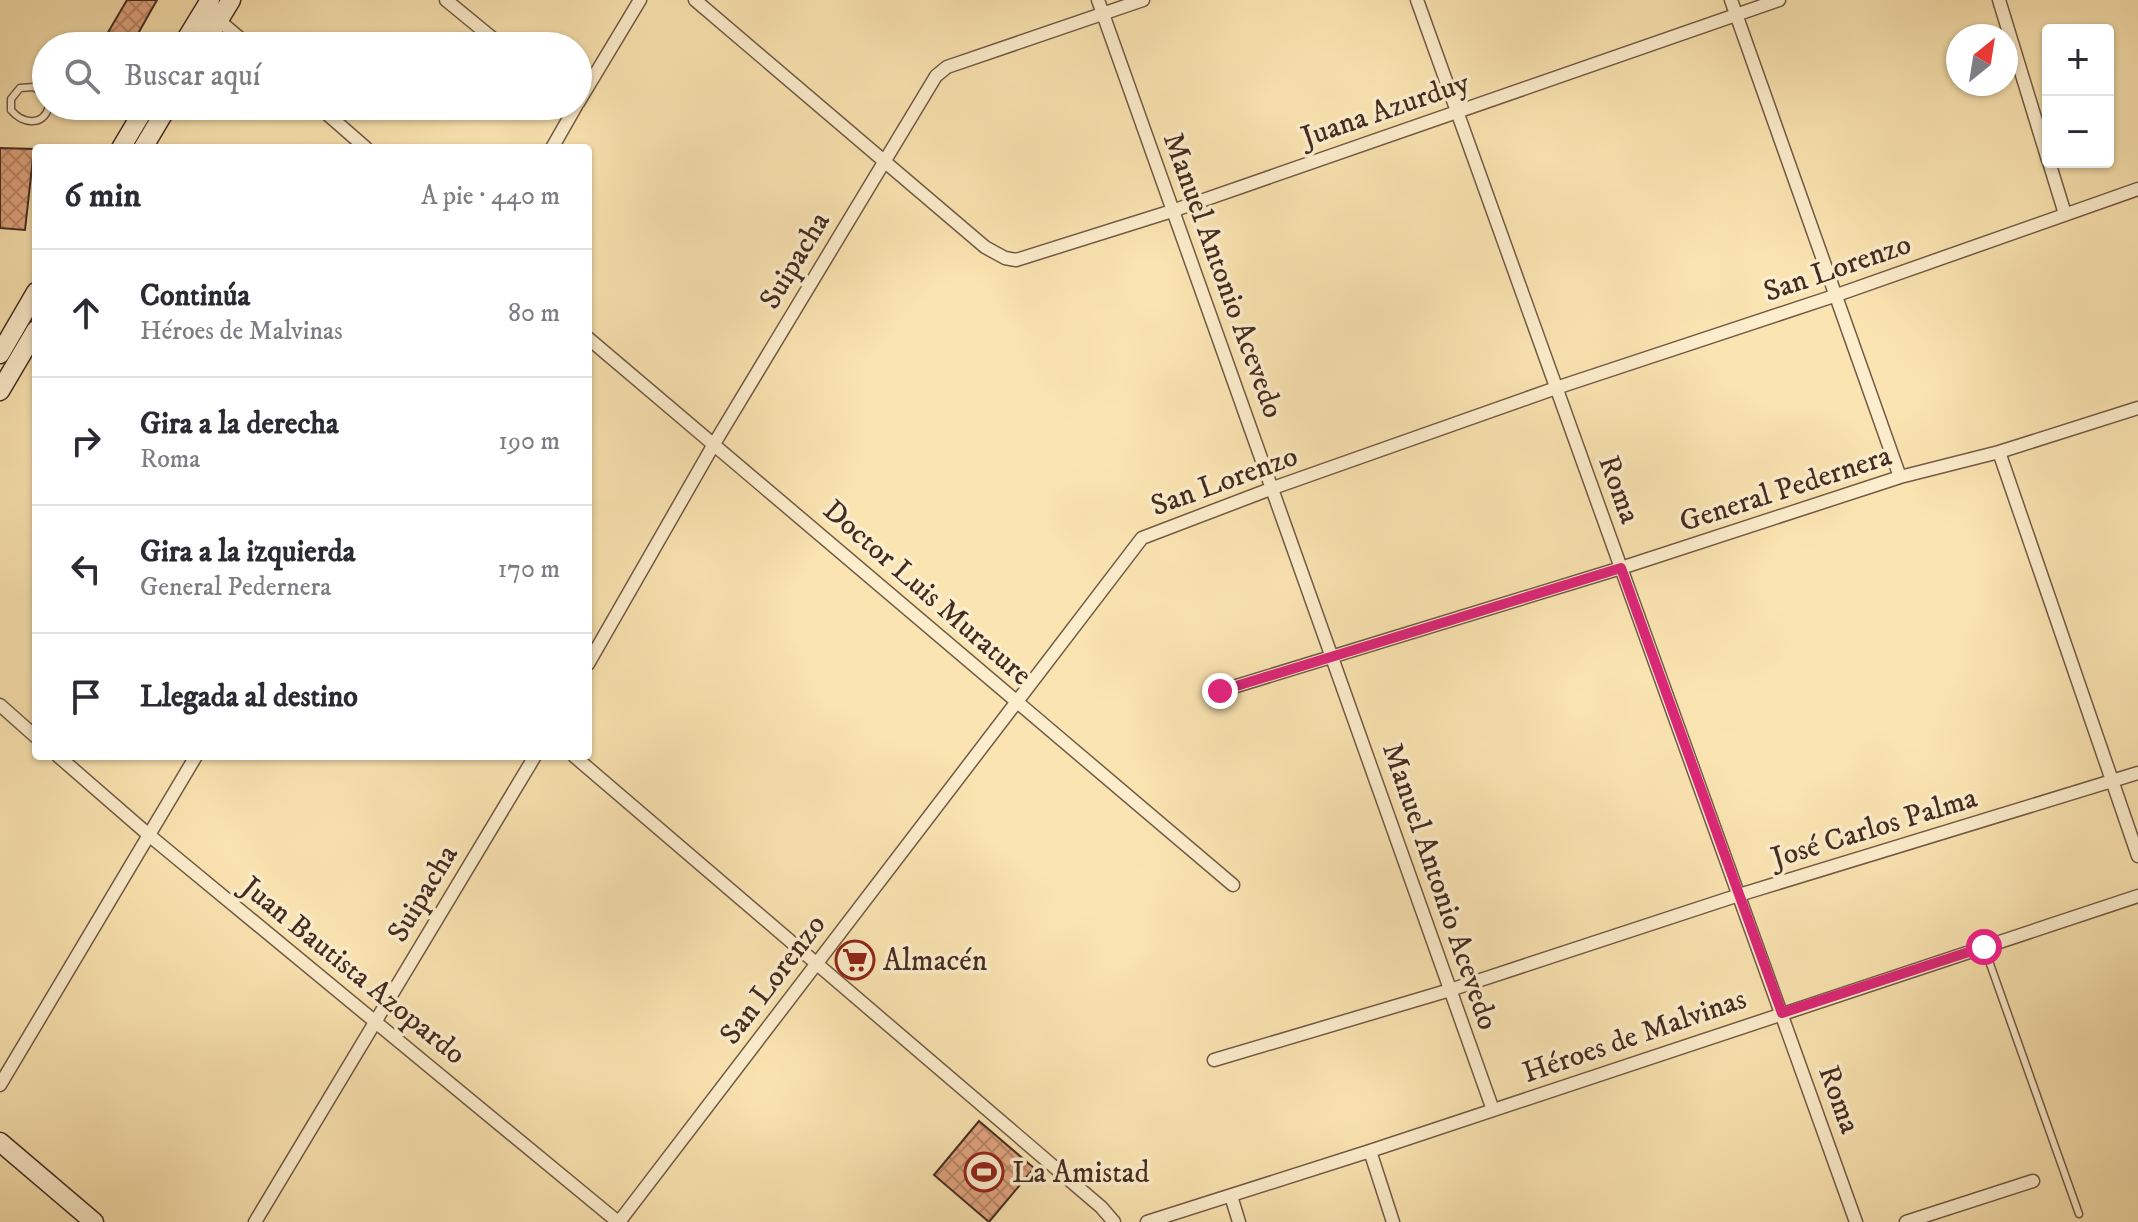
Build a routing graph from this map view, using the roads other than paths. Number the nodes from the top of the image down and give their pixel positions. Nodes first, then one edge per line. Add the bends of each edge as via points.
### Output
1 (231, 0) edge
2 (446, 0) edge
3 (640, 0) edge
4 (695, 0) edge
5 (1143, 0) edge
6 (1417, 0) edge
7 (1731, 0) edge
8 (1779, 0) edge
9 (1999, 0) edge
10 (1101, 6) edge
11 (211, 10) edge
12 (1736, 15) junction
13 (193, 32) edge
14 (206, 32) edge
15 (234, 32) edge
16 (485, 32) edge
17 (592, 79) edge
18 (32, 87) edge
19 (11, 110) junction
20 (1456, 111) junction
21 (2, 112) dead end
22 (39, 120) edge
23 (138, 120) edge
24 (160, 120) edge
25 (334, 120) edge
26 (568, 120) edge
27 (2042, 141) edge
28 (123, 144) edge
29 (145, 144) edge
30 (361, 144) edge
31 (554, 144) edge
32 (884, 160) junction
33 (2050, 168) edge
34 (2138, 189) edge
35 (1172, 211) junction
36 (2065, 214) junction
37 (1837, 295) junction
38 (32, 302) edge
39 (32, 337) edge
40 (592, 341) edge
41 (0, 354) edge
42 (1556, 388) junction
43 (0, 391) edge
44 (2138, 408) edge
45 (714, 444) junction
46 (1999, 452) junction
47 (1900, 477) junction
48 (1273, 488) junction
49 (1621, 568) junction
50 (1333, 655) junction
51 (592, 657) edge
52 (1220, 691) dead end
53 (1017, 702) junction
54 (0, 705) edge
55 (32, 733) edge
56 (63, 760) edge
57 (194, 760) edge
58 (533, 760) edge
59 (579, 760) edge
60 (2138, 773) edge
61 (2113, 781) junction
62 (150, 836) junction
63 (2138, 856) edge
64 (1233, 885) dead end
65 (1739, 895) junction
66 (2138, 896) edge
67 (1984, 947) junction
68 (816, 964) junction
69 (1450, 990) junction
70 (1782, 1013) junction
71 (376, 1021) junction
72 (1214, 1060) dead end
73 (0, 1085) edge
74 (1493, 1110) junction
75 (0, 1142) edge
76 (1370, 1151) junction
77 (2033, 1181) dead end
78 (1231, 1196) junction
79 (2079, 1214) dead end
80 (94, 1222) edge
81 (255, 1222) edge
82 (619, 1222) edge
83 (1114, 1222) edge
84 (1147, 1222) edge
85 (1239, 1222) edge
86 (1393, 1222) edge
87 (1856, 1222) edge
88 (1906, 1222) edge

1 - 11 main road
2 - 16 street
3 - 17 street
4 - 32 street
5 - 10 street, Suipacha
6 - 20 street, Roma
7 - 12 street
8 - 12 street, Juana Azurduy
9 - 27 street
10 - 32 street, Suipacha via 947,67 927,86
10 - 35 street, Manuel Antonio Acevedo
11 - 13 main road
11 - 14 main road
11 - 15 street
12 - 20 street, Juana Azurduy
12 - 37 street
18 - 19 lane via 20,88 11,99
19 - 21 lane
19 - 22 lane via 24,121
20 - 35 street, Juana Azurduy
20 - 42 street, Roma
23 - 28 main road
24 - 29 main road
25 - 30 street
26 - 31 street
32 - 35 street, Juana Azurduy via 985,247 1005,258 1025,257
32 - 45 street, Suipacha
33 - 36 street
34 - 36 street, San Lorenzo
35 - 48 street, Manuel Antonio Acevedo
36 - 37 street, San Lorenzo
37 - 42 street, San Lorenzo
37 - 47 street
38 - 41 main road
39 - 43 main road
40 - 45 street, Doctor Luis Murature
42 - 48 street, San Lorenzo
42 - 49 street, Roma
44 - 46 street, General Pedernera
45 - 51 street, Suipacha
45 - 53 street, Doctor Luis Murature
46 - 47 street, General Pedernera
46 - 61 street
47 - 49 street, General Pedernera
48 - 50 street, Manuel Antonio Acevedo
48 - 53 street, San Lorenzo via 1142,538
49 - 50 street, General Pedernera
49 - 65 street, Roma
50 - 52 street, General Pedernera
50 - 69 street, Manuel Antonio Acevedo
53 - 64 street, Doctor Luis Murature
53 - 68 street, San Lorenzo
54 - 55 street
56 - 62 street, Juan Bautista Azopardo
57 - 62 street
58 - 71 street, Suipacha
59 - 68 street
60 - 61 street, José Carlos Palma
61 - 63 street
61 - 65 street, José Carlos Palma
62 - 71 street, Juan Bautista Azopardo
62 - 73 street
65 - 69 street, José Carlos Palma
65 - 70 street, Roma
66 - 67 street, Héroes de Malvinas
67 - 70 street, Héroes de Malvinas
67 - 79 lane
68 - 82 street, San Lorenzo
68 - 83 street
69 - 72 street, José Carlos Palma
69 - 74 street, Manuel Antonio Acevedo
70 - 74 street, Héroes de Malvinas
70 - 87 street, Roma
71 - 81 street, Suipacha
71 - 82 street, Juan Bautista Azopardo
74 - 76 street, Héroes de Malvinas
75 - 80 main road
76 - 78 street, Héroes de Malvinas
76 - 86 street
77 - 88 street
78 - 84 street, Héroes de Malvinas
78 - 85 street

